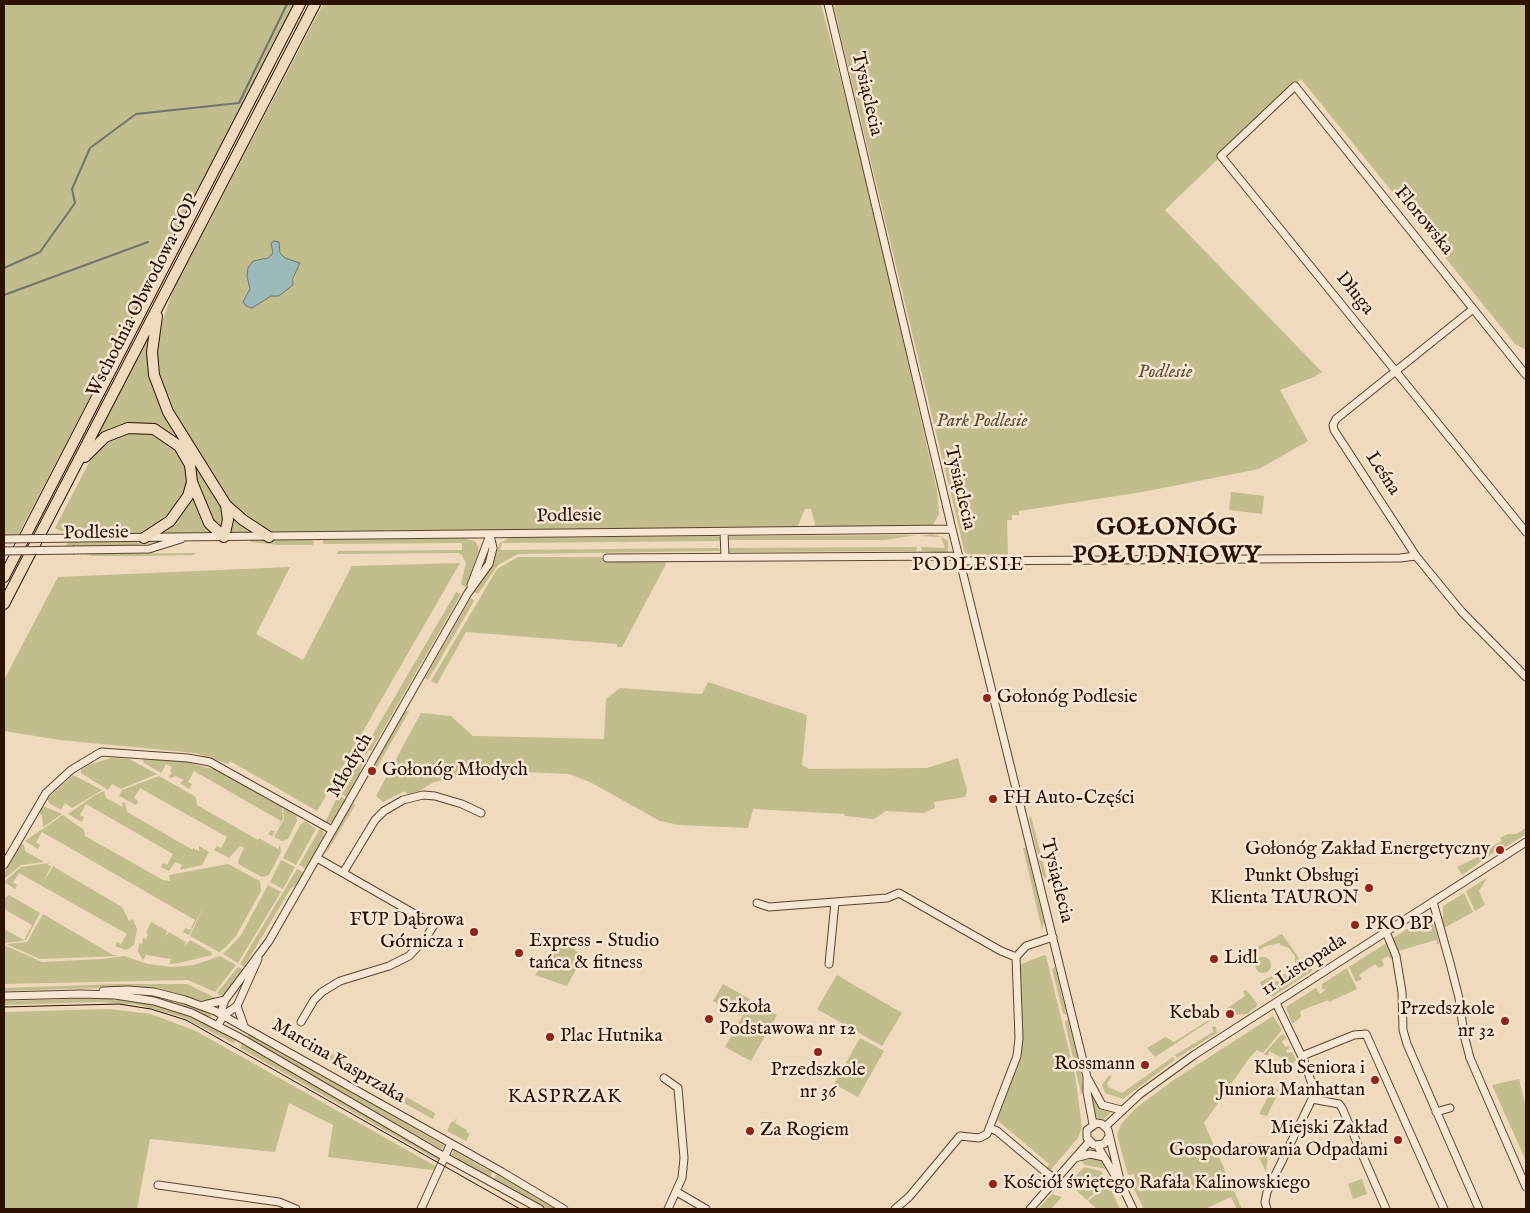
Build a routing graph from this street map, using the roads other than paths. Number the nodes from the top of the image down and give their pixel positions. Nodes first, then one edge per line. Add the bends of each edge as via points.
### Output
1 (300, 4) edge
2 (315, 4) edge
3 (828, 4) edge
4 (1295, 86) joint
5 (158, 307) junction
6 (1473, 309) junction
7 (1395, 371) junction
8 (1526, 375) edge
9 (73, 471) junction
10 (192, 482) junction
11 (226, 505) junction
12 (952, 530) junction
13 (724, 532) junction
14 (1526, 532) edge
15 (490, 535) junction
16 (187, 537) junction
17 (224, 537) junction
18 (269, 537) junction
19 (144, 538) junction
20 (4, 539) edge
21 (4, 551) edge
22 (1416, 556) junction
23 (725, 557) junction
24 (607, 558) dead end
25 (959, 558) junction
26 (4, 577) edge
27 (4, 604) edge
28 (1526, 677) edge
29 (481, 813) dead end
30 (332, 830) junction
31 (1526, 842) edge
32 (317, 858) junction
33 (4, 865) edge
34 (343, 873) junction
35 (835, 902) junction
36 (1433, 902) junction
37 (757, 903) dead end
38 (1386, 932) junction
39 (1053, 937) junction
40 (260, 954) junction
41 (1016, 957) junction
42 (829, 964) dead end
43 (81, 994) junction
44 (4, 996) edge
45 (225, 1000) junction
46 (1276, 1003) junction
47 (201, 1005) junction
48 (237, 1006) junction
49 (224, 1015) junction
50 (300, 1022) dead end
51 (218, 1025) junction
52 (244, 1027) junction
53 (1302, 1056) junction
54 (1087, 1076) junction
55 (664, 1078) dead end
56 (1312, 1099) junction
57 (1450, 1108) dead end
58 (1121, 1110) junction
59 (1436, 1112) junction
60 (1093, 1124) junction
61 (1106, 1126) junction
62 (990, 1128) junction
63 (1108, 1138) junction
64 (1089, 1142) junction
65 (450, 1145) junction
66 (1097, 1145) junction
67 (445, 1157) junction
68 (1104, 1157) junction
69 (1074, 1158) junction
70 (1057, 1179) junction
71 (158, 1185) dead end
72 (1122, 1186) junction
73 (1526, 1187) edge
74 (677, 1192) junction
75 (296, 1209) edge
76 (422, 1209) edge
77 (540, 1209) edge
78 (564, 1209) edge
79 (668, 1209) edge
80 (706, 1209) edge
81 (895, 1209) edge
82 (1030, 1209) edge
83 (1133, 1209) edge
84 (1268, 1209) edge
85 (1386, 1209) edge
86 (1444, 1209) edge
87 (1479, 1209) edge

1 - 26 highway, Wschodnia Obwodowa GOP
2 - 5 highway, Wschodnia Obwodowa GOP
3 - 12 street, Tysiąclecia
4 - 6 street, Florowska
4 - 7 street, Długa via 1221,156
5 - 9 highway, Wschodnia Obwodowa GOP
5 - 11 highway via 152,352 157,385 178,429
6 - 7 street, Leśna
6 - 8 street, Florowska
7 - 14 street, Długa
7 - 22 street, Leśna via 1336,419 1333,425
9 - 10 highway via 95,445 112,433 128,428 148,428 166,435 179,446 190,465
9 - 27 highway, Wschodnia Obwodowa GOP
10 - 17 highway via 209,523
10 - 19 highway via 177,513 163,527
11 - 17 highway via 228,520
11 - 18 highway
12 - 13 street, Podlesie
12 - 25 street, Tysiąclecia
13 - 15 street, Podlesie
13 - 23 street
15 - 18 street, Podlesie
15 - 30 street, Młodych via 492,556
16 - 17 street, Podlesie
16 - 19 street, Podlesie
16 - 21 street, Podlesie, bridge via 149,549
17 - 18 street, Podlesie
19 - 20 street, Podlesie, bridge
22 - 25 street
22 - 28 street, Leśna via 1462,612
23 - 24 street
23 - 25 street
25 - 39 street, Tysiąclecia
29 - 34 street via 435,796 403,800 376,820
30 - 32 street, Młodych
30 - 33 street via 210,762 101,752 71,770 46,793
31 - 36 street, 11 Listopada
32 - 34 street
32 - 40 street, Młodych
34 - 50 street via 434,925 409,956 389,966 340,981 322,992
35 - 37 street via 769,907
35 - 41 street via 887,898 899,893 1001,952
35 - 42 street
36 - 38 street, 11 Listopada
36 - 73 street via 1459,998 1468,1050
38 - 46 street, 11 Listopada
38 - 59 street via 1396,956 1402,992 1403,1030
39 - 41 street via 1026,946
39 - 54 street, Tysiąclecia
40 - 45 street, Młodych
40 - 48 street, Młodych
41 - 62 street via 1019,1046
43 - 44 street, Marcina Kasprzaka
43 - 47 street, Marcina Kasprzaka via 140,990
43 - 51 street, Marcina Kasprzaka via 154,1001
45 - 47 street
45 - 49 street
46 - 53 street
46 - 58 street, 11 Listopada via 1163,1077
47 - 49 street, Marcina Kasprzaka
48 - 49 street
48 - 52 street
49 - 51 street
49 - 52 street, Marcina Kasprzaka
51 - 67 street, Marcina Kasprzaka
52 - 65 street, Marcina Kasprzaka
53 - 56 street via 1314,1087
53 - 86 street via 1354,1035 1366,1034
54 - 58 street via 1102,1105
54 - 60 street, Tysiąclecia
55 - 74 street via 678,1088 684,1163
56 - 84 street via 1266,1192
56 - 85 street via 1339,1104 1342,1108
57 - 59 street
58 - 61 street, 11 Listopada
59 - 87 street
60 - 61 street
60 - 64 street via 1087,1134
61 - 63 street
62 - 70 street
62 - 81 street via 982,1137 960,1136
63 - 66 street via 1104,1144
63 - 72 street
64 - 66 street
64 - 69 street
65 - 67 street
65 - 78 street, Marcina Kasprzaka
66 - 68 street
67 - 76 street
67 - 77 street, Marcina Kasprzaka
68 - 69 street via 1090,1154
68 - 72 street
69 - 70 street
70 - 82 street
71 - 75 street via 279,1202
72 - 83 street
74 - 79 street
74 - 80 street

